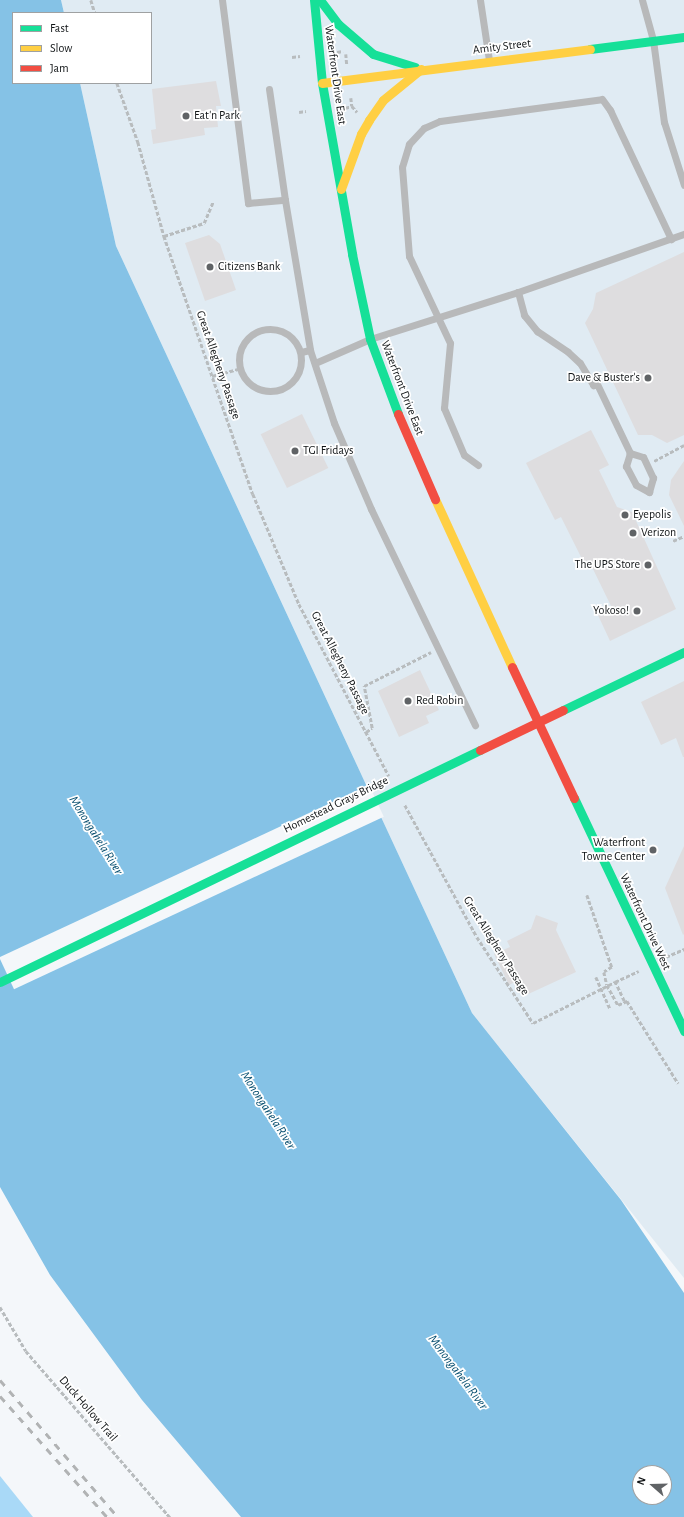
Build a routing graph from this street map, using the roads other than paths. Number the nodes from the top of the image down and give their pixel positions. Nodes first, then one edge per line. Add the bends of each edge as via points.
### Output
1 (222, 0) edge
2 (314, 0) edge
3 (320, 0) edge
4 (480, 0) edge
5 (642, 0) edge
6 (684, 36) edge
7 (653, 40) junction
8 (489, 60) junction
9 (421, 69) junction
10 (322, 83) junction
11 (269, 89) dead end
12 (684, 185) edge
13 (341, 190) junction
14 (284, 200) junction
15 (684, 234) edge
16 (671, 239) junction
17 (518, 292) junction
18 (439, 317) junction
19 (370, 339) junction
20 (310, 350) junction
21 (301, 352) junction
22 (315, 363) junction
23 (630, 452) junction
24 (478, 465) dead end
25 (684, 652) edge
26 (534, 714) joint
27 (475, 725) dead end
28 (0, 982) edge
29 (684, 1031) edge

1 - 14 lane via 248,203
2 - 10 street, Waterfront Drive East
3 - 9 street via 338,24 373,54
4 - 8 lane
5 - 7 lane
6 - 7 street, Amity Street
7 - 8 street, Amity Street
7 - 12 lane via 664,122
8 - 9 street, Amity Street
9 - 10 street, Amity Street
9 - 13 street via 383,100 369,120 361,134
10 - 13 street, Waterfront Drive East
11 - 14 lane
13 - 19 street, Waterfront Drive East
14 - 20 lane
15 - 16 lane
16 - 17 lane
16 - 18 lane via 610,110 602,99 440,121 424,128 409,144 402,168 409,256
17 - 18 lane
17 - 23 lane via 524,315 537,331 568,352 580,363 593,385 597,384
18 - 19 lane
18 - 24 lane via 450,343 444,408 464,455
19 - 22 lane
19 - 26 street, Waterfront Drive East via 388,392 410,443
20 - 21 lane
20 - 22 lane
21 - 21 lane via 290,335 272,328 252,333 240,348 239,369 247,383 262,391 278,391 292,383 301,369
22 - 27 lane via 334,423 368,502
23 - 23 lane via 626,466 636,486 648,492 653,478 643,457
25 - 28 street, Homestead Grays Bridge
26 - 29 street, Waterfront Drive West

